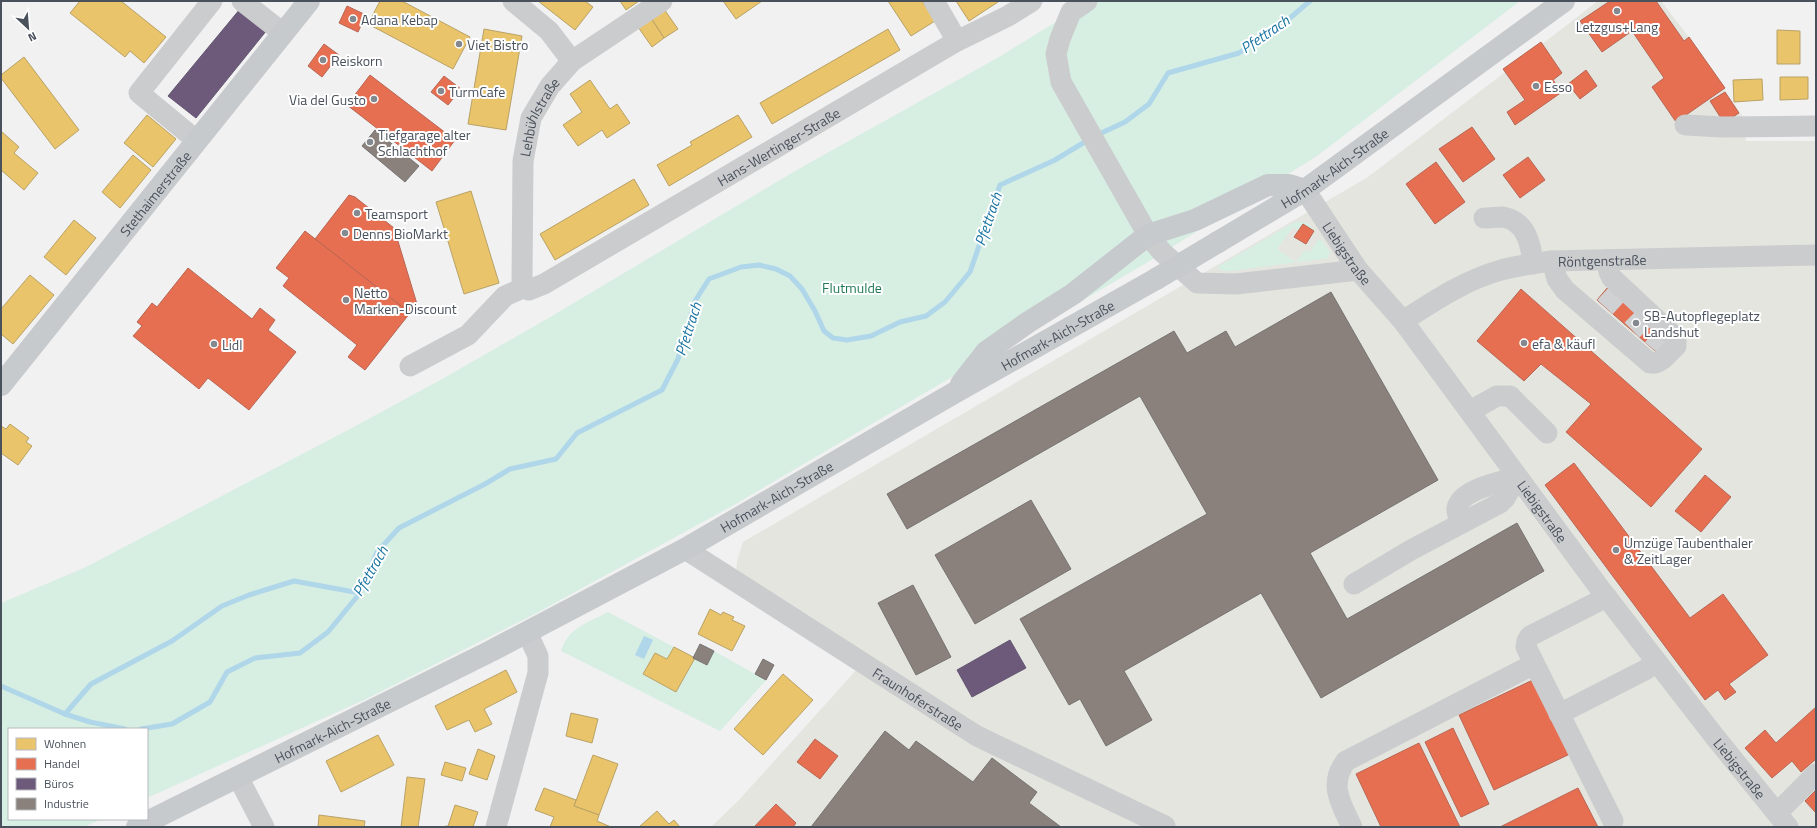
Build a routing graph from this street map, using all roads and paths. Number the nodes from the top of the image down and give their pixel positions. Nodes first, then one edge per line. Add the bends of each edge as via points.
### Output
1 (212, 1) edge
2 (242, 1) edge
3 (308, 1) edge
4 (514, 1) edge
5 (662, 1) edge
6 (934, 1) edge
7 (1032, 1) edge
8 (1087, 1) edge
9 (1564, 1) edge
10 (1004, 8) edge
11 (283, 32) junction
12 (957, 41) junction
13 (572, 61) junction
14 (1685, 124) dead end
15 (1816, 126) edge
16 (196, 140) junction
17 (1305, 190) junction
18 (1484, 218) dead end
19 (1148, 235) junction
20 (1816, 255) edge
21 (1607, 260) junction
22 (1542, 262) junction
23 (1358, 270) junction
24 (525, 287) junction
25 (1615, 305) junction
26 (1403, 321) junction
27 (410, 366) dead end
28 (1, 385) edge
29 (954, 393) junction
30 (1470, 411) junction
31 (1547, 433) dead end
32 (1517, 477) junction
33 (685, 549) junction
34 (1354, 584) dead end
35 (1607, 597) junction
36 (528, 632) junction
37 (1657, 662) junction
38 (1534, 664) junction
39 (1559, 714) junction
40 (1816, 774) edge
41 (238, 777) junction
42 (1782, 820) edge
43 (1613, 821) dead end
44 (1165, 826) edge
45 (137, 827) edge
46 (264, 827) edge
47 (496, 827) edge
48 (1352, 827) edge

1 - 16 street via 139,93
2 - 11 street
3 - 11 main road, Stethaimerstraße
4 - 13 street via 549,31
5 - 13 street, Lehbühlstraße
6 - 12 street
7 - 10 street, Hans-Wertinger-Straße
8 - 19 street via 1071,12 1064,28 1056,54 1061,82
9 - 17 main road, Hofmark-Aich-Straße
10 - 12 street, Hans-Wertinger-Straße
11 - 16 main road, Stethaimerstraße
12 - 24 street, Hans-Wertinger-Straße via 544,284 529,290
13 - 24 street, Lehbühlstraße via 550,86 531,118 526,139 523,161 522,281
14 - 15 street via 1723,127
16 - 28 main road, Stethaimerstraße
17 - 19 main road via 1289,184 1268,185 1195,220
17 - 23 street, Liebigstraße
17 - 29 main road, Hofmark-Aich-Straße, bridge via 1156,279
18 - 22 street via 1504,218 1518,224 1527,235 1532,250
19 - 23 street via 1162,252 1197,283 1236,284
19 - 29 main road via 1073,294 986,352
20 - 21 street, Röntgenstraße
21 - 22 street, Röntgenstraße
21 - 25 street
22 - 25 street via 1565,290
22 - 26 street, Röntgenstraße via 1500,270 1466,283
23 - 26 street, Liebigstraße
24 - 27 street via 505,296 468,334
25 - 25 street via 1647,334
26 - 30 street, Liebigstraße
29 - 33 main road, Hofmark-Aich-Straße
30 - 31 street via 1497,396 1510,396
30 - 32 street, Liebigstraße
32 - 34 street via 1500,503 1411,550
32 - 35 street, Liebigstraße
33 - 36 main road, Hofmark-Aich-Straße
33 - 44 street, Fraunhoferstraße via 977,736
35 - 37 street, Liebigstraße
35 - 38 street via 1530,636 1526,641 1526,647
36 - 41 main road, Hofmark-Aich-Straße
36 - 47 street via 538,656 538,673
37 - 39 street
37 - 42 street, Liebigstraße
38 - 39 street
38 - 48 street via 1346,761 1339,770 1337,782 1339,799
39 - 43 street
40 - 42 street
41 - 45 main road, Hofmark-Aich-Straße
41 - 46 street

